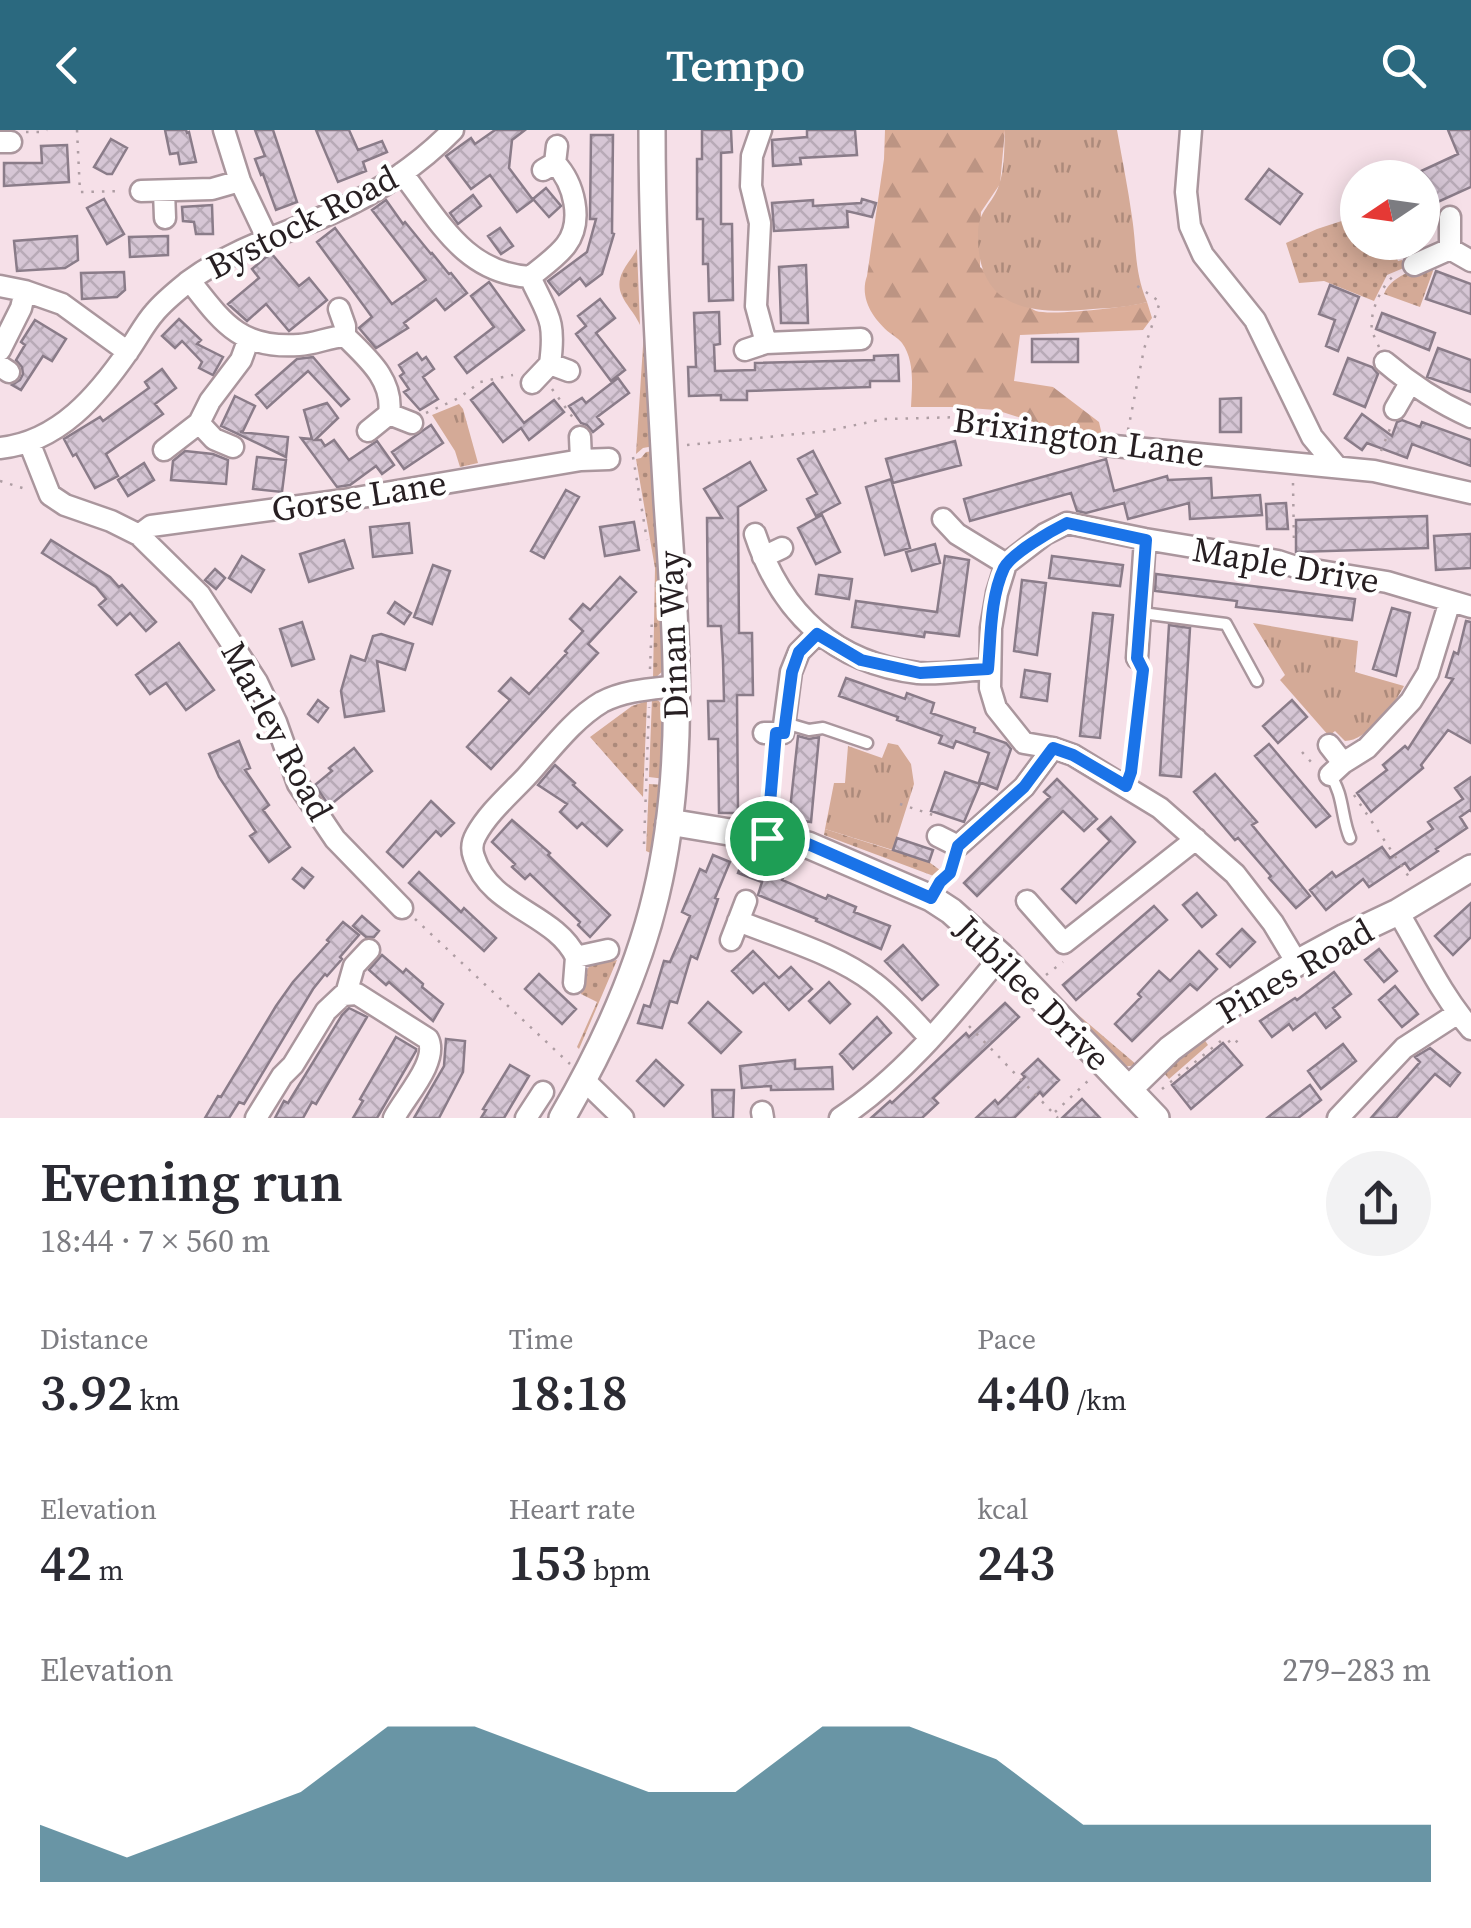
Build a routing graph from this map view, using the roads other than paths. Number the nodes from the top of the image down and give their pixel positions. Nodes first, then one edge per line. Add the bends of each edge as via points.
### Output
1 (224, 130) edge
2 (453, 130) edge
3 (652, 130) edge
4 (761, 130) edge
5 (1192, 130) edge
6 (552, 160) dead end
7 (402, 173) junction
8 (240, 181) junction
9 (164, 190) junction
10 (142, 191) road end
11 (1450, 217) dead end
12 (165, 218) dead end
13 (268, 240) junction
14 (1450, 249) junction
15 (1471, 261) edge
16 (1414, 264) road end
17 (530, 278) junction
18 (190, 281) junction
19 (0, 286) edge
20 (25, 291) junction
21 (339, 309) dead end
22 (345, 336) junction
23 (861, 338) dead end
24 (248, 341) junction
25 (766, 343) junction
26 (0, 350) edge
27 (745, 350) dead end
28 (128, 352) junction
29 (1385, 362) road end
30 (545, 374) road end
31 (1410, 383) junction
32 (1395, 409) road end
33 (1471, 417) edge
34 (199, 423) junction
35 (368, 430) dead end
36 (580, 436) road end
37 (29, 442) junction
38 (1114, 446) road end
39 (233, 447) dead end
40 (0, 448) edge
41 (164, 450) dead end
42 (581, 460) junction
43 (609, 460) dead end
44 (1337, 466) junction
45 (1471, 494) edge
46 (943, 519) dead end
47 (756, 534) dead end
48 (139, 536) junction
49 (1146, 540) junction
50 (1006, 564) junction
51 (1461, 604) edge
52 (1142, 612) junction
53 (817, 634) junction
54 (1137, 658) road end
55 (988, 669) junction
56 (1257, 681) dead end
57 (677, 686) junction
58 (775, 730) joint
59 (867, 743) dead end
60 (1330, 745) dead end
61 (1053, 748) junction
62 (1337, 769) junction
63 (669, 822) junction
64 (938, 836) dead end
65 (1350, 838) dead end
66 (1196, 840) junction
67 (1471, 868) edge
68 (1027, 901) dead end
69 (402, 908) road end
70 (1398, 912) junction
71 (738, 921) dead end
72 (369, 950) dead end
73 (608, 950) dead end
74 (576, 956) junction
75 (1001, 956) junction
76 (1298, 963) junction
77 (574, 983) dead end
78 (346, 994) junction
79 (1464, 1021) edge
80 (930, 1038) junction
81 (580, 1072) junction
82 (1130, 1089) junction
83 (543, 1092) dead end
84 (256, 1118) edge
85 (394, 1118) edge
86 (526, 1118) edge
87 (562, 1118) edge
88 (623, 1118) edge
89 (842, 1118) edge
90 (1156, 1118) edge
91 (1338, 1118) edge

1 - 8 street
2 - 7 street, Bystock Road
3 - 57 street, Dinan Way
4 - 25 street via 751,186 761,242 756,306
5 - 44 street via 1186,192 1202,255 1255,320 1312,438
6 - 17 street via 575,202 574,224 567,244
7 - 13 street, Bystock Road
7 - 17 street via 466,253 512,277
8 - 9 street
8 - 13 street
9 - 10 street
9 - 12 street
11 - 14 street
13 - 18 street, Bystock Road
14 - 15 street
14 - 16 street
17 - 30 street via 554,338
18 - 24 street
18 - 28 street, Bystock Road via 155,311
19 - 20 street
20 - 26 street
20 - 28 street via 62,304
21 - 22 street
22 - 24 street via 296,346
22 - 35 street via 384,380 401,419
23 - 25 street
24 - 34 street
25 - 27 street
28 - 37 street, Bystock Road via 69,420
29 - 31 street
31 - 32 street
31 - 33 street
34 - 39 street
34 - 41 street
36 - 42 street
37 - 40 street, Bystock Road
37 - 48 street, Marley Road via 50,495
38 - 44 street, Brixington Lane
42 - 43 street, Gorse Lane
42 - 48 street, Gorse Lane via 152,526
44 - 45 street, Brixington Lane
46 - 50 street
47 - 53 street via 772,552 787,598
48 - 69 street, Marley Road via 200,595 258,682 298,784 335,839
49 - 50 street, Maple Drive via 1067,523
49 - 51 street, Maple Drive via 1278,560
49 - 52 street
50 - 55 street
51 - 62 street via 1411,701
52 - 54 street
52 - 56 lane via 1226,624
53 - 55 street via 861,660 920,673
53 - 58 street via 799,652
55 - 61 street via 996,708 1024,743
57 - 63 street, Dinan Way
57 - 74 street via 608,699 589,711 473,840 474,858 497,892 566,940
58 - 59 lane via 823,728
60 - 62 street
61 - 64 street via 1024,787 958,846
61 - 66 street via 1126,786
62 - 65 lane
63 - 75 street, Jubilee Drive via 808,844 931,898
63 - 81 street, Dinan Way via 635,964
66 - 68 street via 1064,944
66 - 76 street via 1235,874
67 - 70 street, Pines Road
70 - 76 street, Pines Road
70 - 79 street
71 - 80 street via 872,981
72 - 78 street via 354,966
73 - 74 street
74 - 77 street
75 - 80 street
75 - 82 street, Jubilee Drive
76 - 82 street, Pines Road via 1170,1049
78 - 84 street via 326,1011
78 - 85 street via 366,999 432,1047
79 - 91 street via 1404,1048
80 - 89 street
81 - 87 street, Dinan Way
81 - 88 street
82 - 90 street, Jubilee Drive
83 - 86 street

